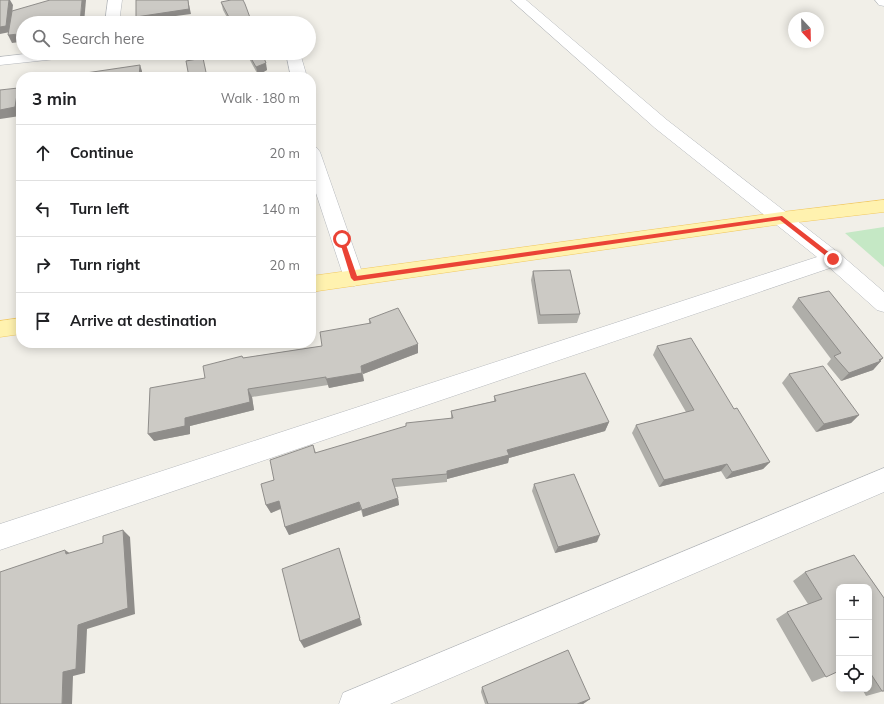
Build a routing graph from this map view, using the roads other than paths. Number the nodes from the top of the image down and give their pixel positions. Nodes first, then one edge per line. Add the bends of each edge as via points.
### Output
1 (115, 0) edge
2 (518, 0) edge
3 (113, 16) edge
4 (16, 59) edge
5 (295, 60) edge
6 (0, 61) edge
7 (298, 72) edge
8 (316, 167) edge
9 (884, 206) edge
10 (782, 218) junction
11 (833, 259) junction
12 (354, 278) junction
13 (316, 283) edge
14 (884, 304) edge
15 (16, 327) edge
16 (0, 329) edge
17 (884, 480) edge
18 (0, 537) edge
19 (354, 704) edge

1 - 3 street
2 - 10 street via 661,124
4 - 6 street
5 - 7 street
8 - 12 street
9 - 10 main road
10 - 11 street
10 - 12 main road
11 - 14 street
11 - 18 street
12 - 13 main road
15 - 16 main road
17 - 19 street

